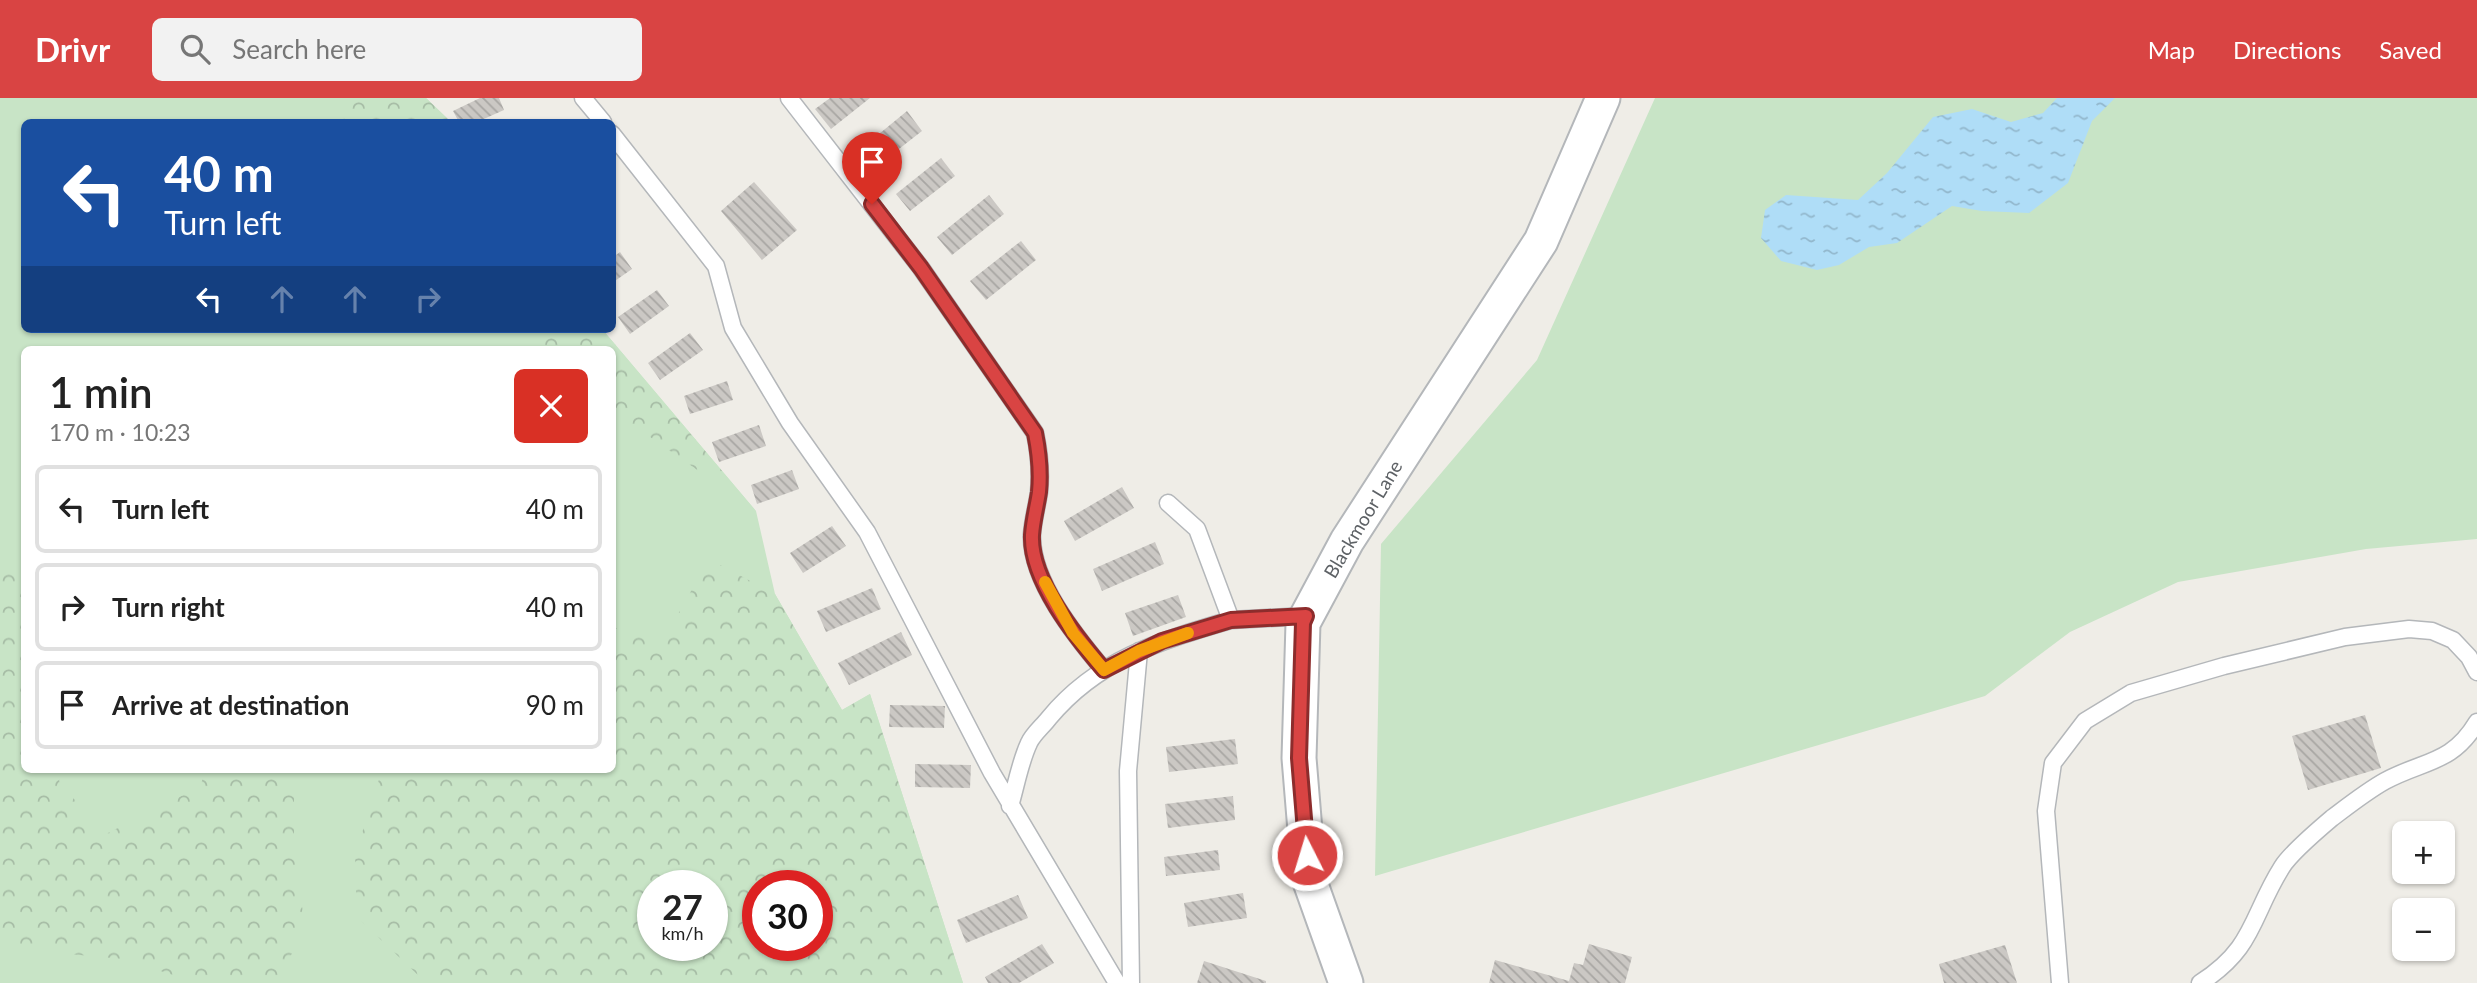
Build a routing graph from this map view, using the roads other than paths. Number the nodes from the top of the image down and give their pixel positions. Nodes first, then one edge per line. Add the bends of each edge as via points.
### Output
1 (583, 98) edge
2 (789, 98) edge
3 (1603, 98) edge
4 (600, 119) edge
5 (616, 139) edge
6 (1168, 503) dead end
7 (1306, 616) junction
8 (1231, 620) junction
9 (1139, 651) junction
10 (1104, 670) junction
11 (2477, 672) edge
12 (2477, 722) edge
13 (1010, 806) junction
14 (1117, 983) edge
15 (1131, 983) edge
16 (1346, 983) edge
17 (2060, 983) edge
18 (2200, 983) edge

1 - 4 lane
2 - 10 lane via 921,268 1035,433 1040,457 1034,558 1053,601
3 - 7 street, Blackmoor Lane via 1541,242 1346,541
5 - 13 lane via 716,266 733,328 790,423 867,532
6 - 8 lane via 1197,529
7 - 8 lane
7 - 16 street, Blackmoor Lane via 1299,758 1309,879
8 - 9 lane
9 - 10 lane
9 - 15 lane via 1128,771
10 - 13 lane via 1069,695 1029,743
11 - 17 lane via 2453,640 2432,631 2409,629 2345,637 2224,666 2131,693 2085,721 2053,763 2046,811
12 - 18 lane via 2465,741 2446,756 2384,781 2332,819 2283,866 2242,947 2221,970
13 - 14 lane

